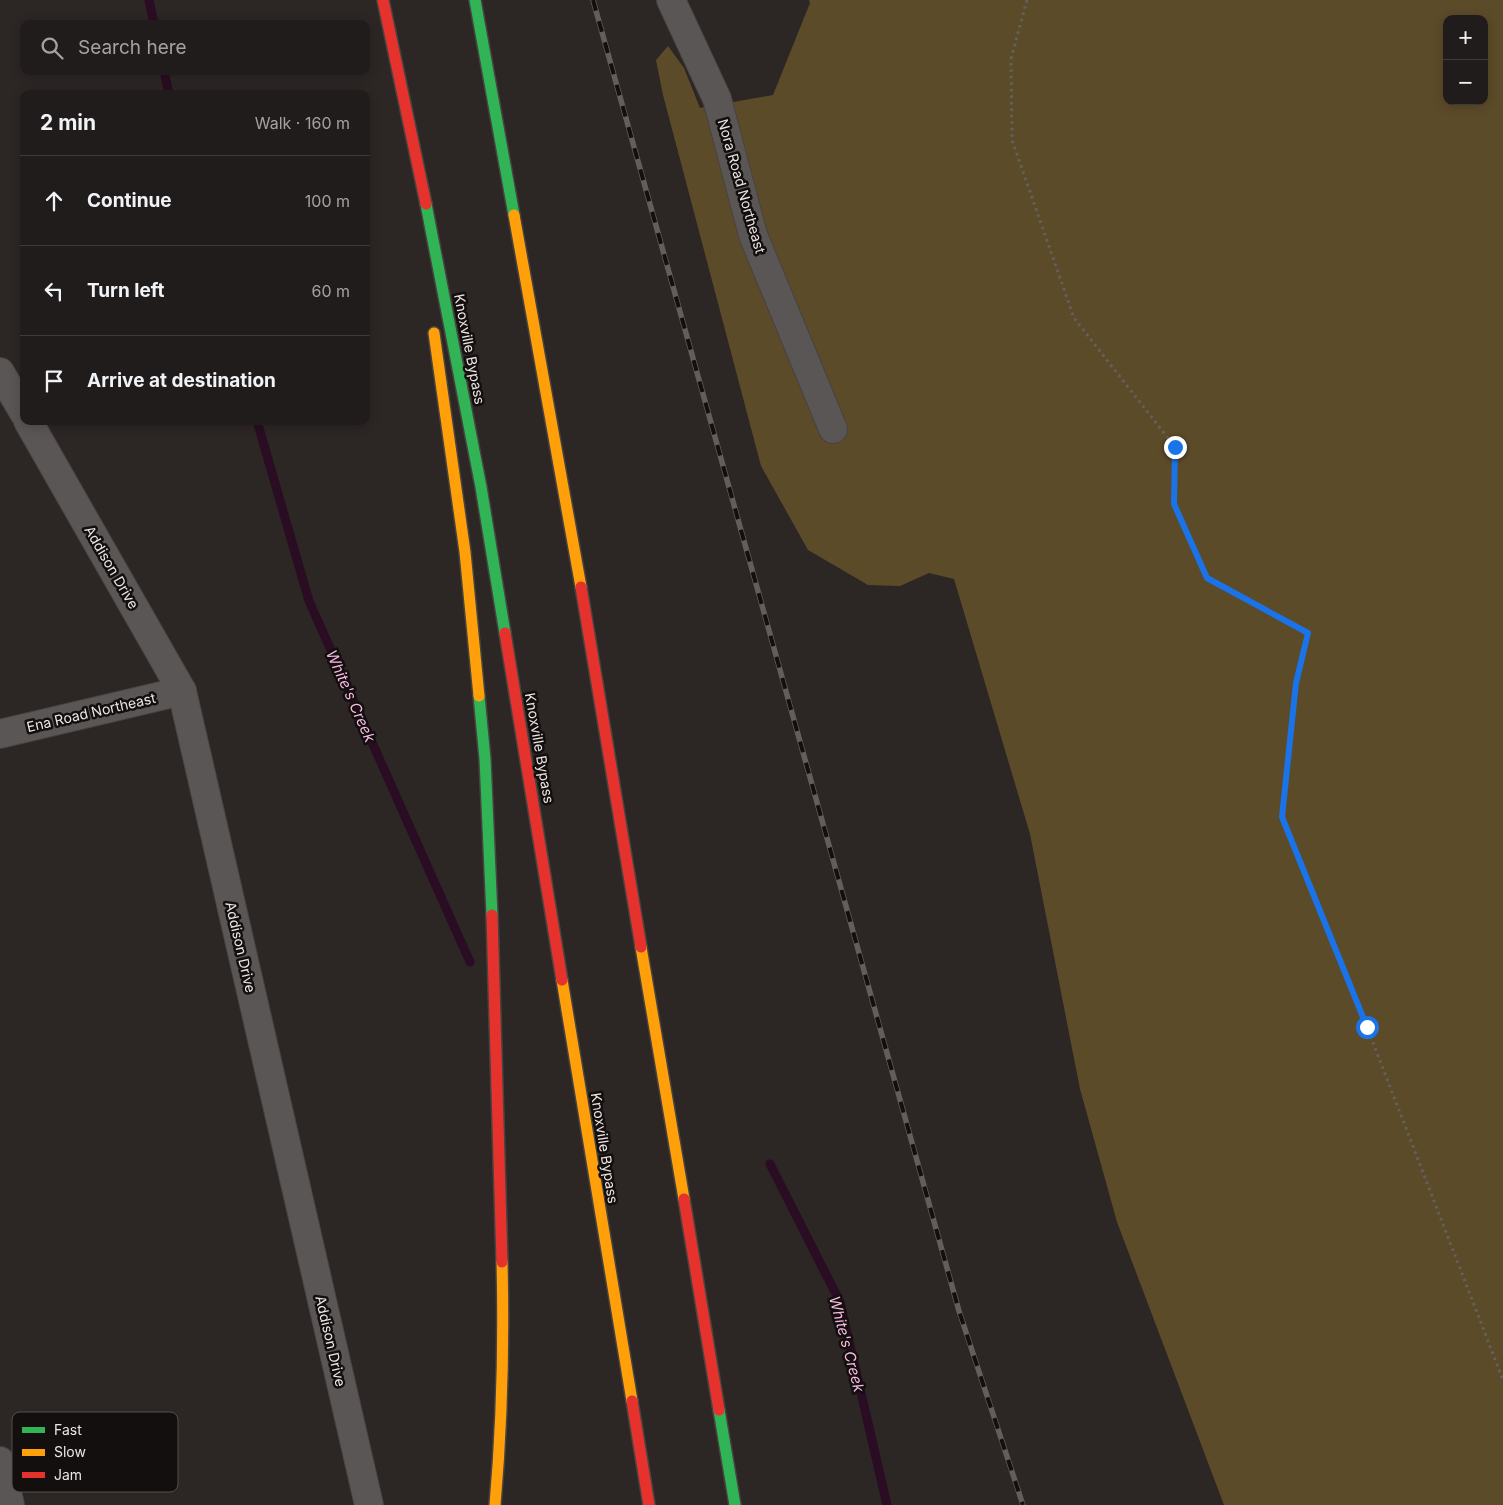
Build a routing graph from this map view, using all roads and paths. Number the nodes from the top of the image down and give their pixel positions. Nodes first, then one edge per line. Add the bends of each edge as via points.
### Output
1 (383, 0) edge
2 (475, 0) edge
3 (671, 0) edge
4 (1027, 0) edge
5 (394, 52) junction
6 (419, 228) dead end
7 (433, 326) dead end
8 (0, 372) edge
9 (20, 407) edge
10 (30, 425) edge
11 (833, 429) dead end
12 (182, 691) junction
13 (0, 734) edge
14 (1503, 1380) edge
15 (0, 1461) edge
16 (10, 1505) edge
17 (369, 1505) edge
18 (495, 1505) edge
19 (649, 1505) edge
20 (735, 1505) edge

1 - 5 highway, Knoxville Bypass
2 - 20 highway via 578,568
3 - 11 street, Nora Road Northeast via 717,99 753,235
4 - 14 path via 1011,59 1012,140 1015,149 1074,318 1175,447 1174,504 1207,578 1308,633 1296,683 1282,817
5 - 6 highway
5 - 19 highway, Knoxville Bypass via 440,268 481,487
7 - 18 highway via 465,552 484,758 495,983 502,1279 503,1363
8 - 9 street
10 - 12 street, Addison Drive
12 - 13 street, Ena Road Northeast
12 - 17 street, Addison Drive
15 - 16 street

